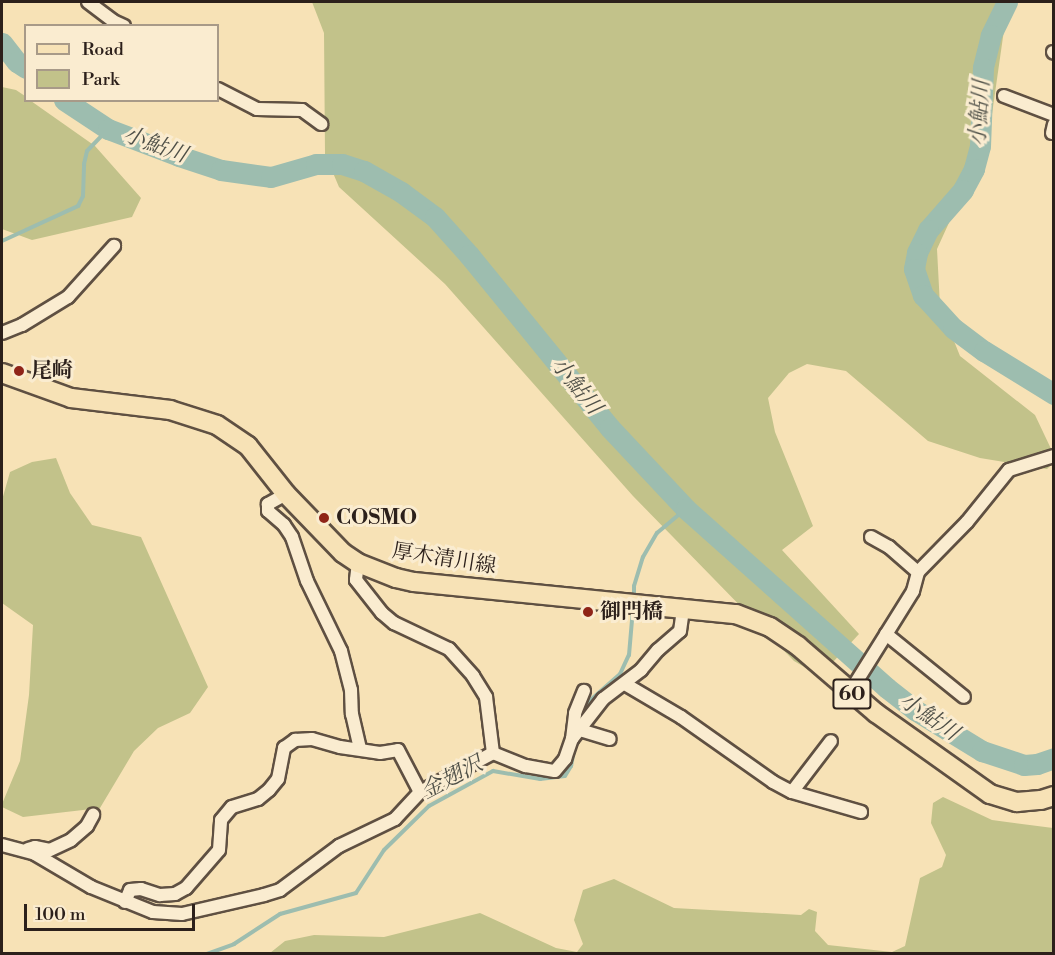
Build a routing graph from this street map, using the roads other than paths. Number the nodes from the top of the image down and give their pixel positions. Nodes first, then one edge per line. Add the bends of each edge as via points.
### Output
1 (88, 2) edge
2 (120, 24) edge
3 (219, 90) edge
4 (1004, 96) dead end
5 (1053, 115) edge
6 (321, 124) dead end
7 (114, 246) dead end
8 (2, 333) edge
9 (2, 374) edge
10 (1053, 456) edge
11 (286, 494) junction
12 (871, 537) dead end
13 (358, 563) junction
14 (918, 572) junction
15 (683, 609) junction
16 (885, 637) junction
17 (625, 684) junction
18 (584, 691) dead end
19 (850, 692) junction
20 (964, 697) dead end
21 (576, 735) junction
22 (610, 738) dead end
23 (831, 741) dead end
24 (360, 749) junction
25 (493, 753) junction
26 (420, 792) junction
27 (792, 792) junction
28 (1053, 796) edge
29 (861, 812) dead end
30 (93, 815) dead end
31 (2, 845) edge
32 (26, 850) junction
33 (124, 902) junction

1 - 2 street
3 - 6 street via 257,109 302,110
4 - 5 street
7 - 8 street via 68,297
9 - 11 main road, 厚木清川線 / 60 via 71,398 170,410 217,425 248,446
10 - 14 street via 1009,470 967,522
11 - 13 main road, 厚木清川線 / 60 via 321,533
11 - 24 street via 268,504 268,511 292,537 307,581 341,651
12 - 14 street
13 - 15 main road, 厚木清川線 / 60 via 414,582
13 - 25 street via 356,580 382,613 394,623 449,649 473,676 486,697
14 - 16 street via 913,591
15 - 17 street via 680,631
15 - 19 main road, 60 via 736,614 770,627
16 - 19 street
16 - 20 street
17 - 21 street via 603,699
17 - 27 street
18 - 21 street via 575,713
19 - 28 main road, 60 via 990,794 1017,802
21 - 22 street
21 - 25 street via 555,771 526,766
23 - 27 street
24 - 26 street via 380,753 398,750
24 - 33 street via 312,739 295,740 284,748 278,779 269,790 258,799 232,807 221,820 219,850 186,888 167,895 130,890
25 - 26 street
26 - 33 street via 395,819 339,846 280,890 182,914 153,912
27 - 29 street
30 - 32 street via 71,840 50,850
31 - 32 street
32 - 33 street

